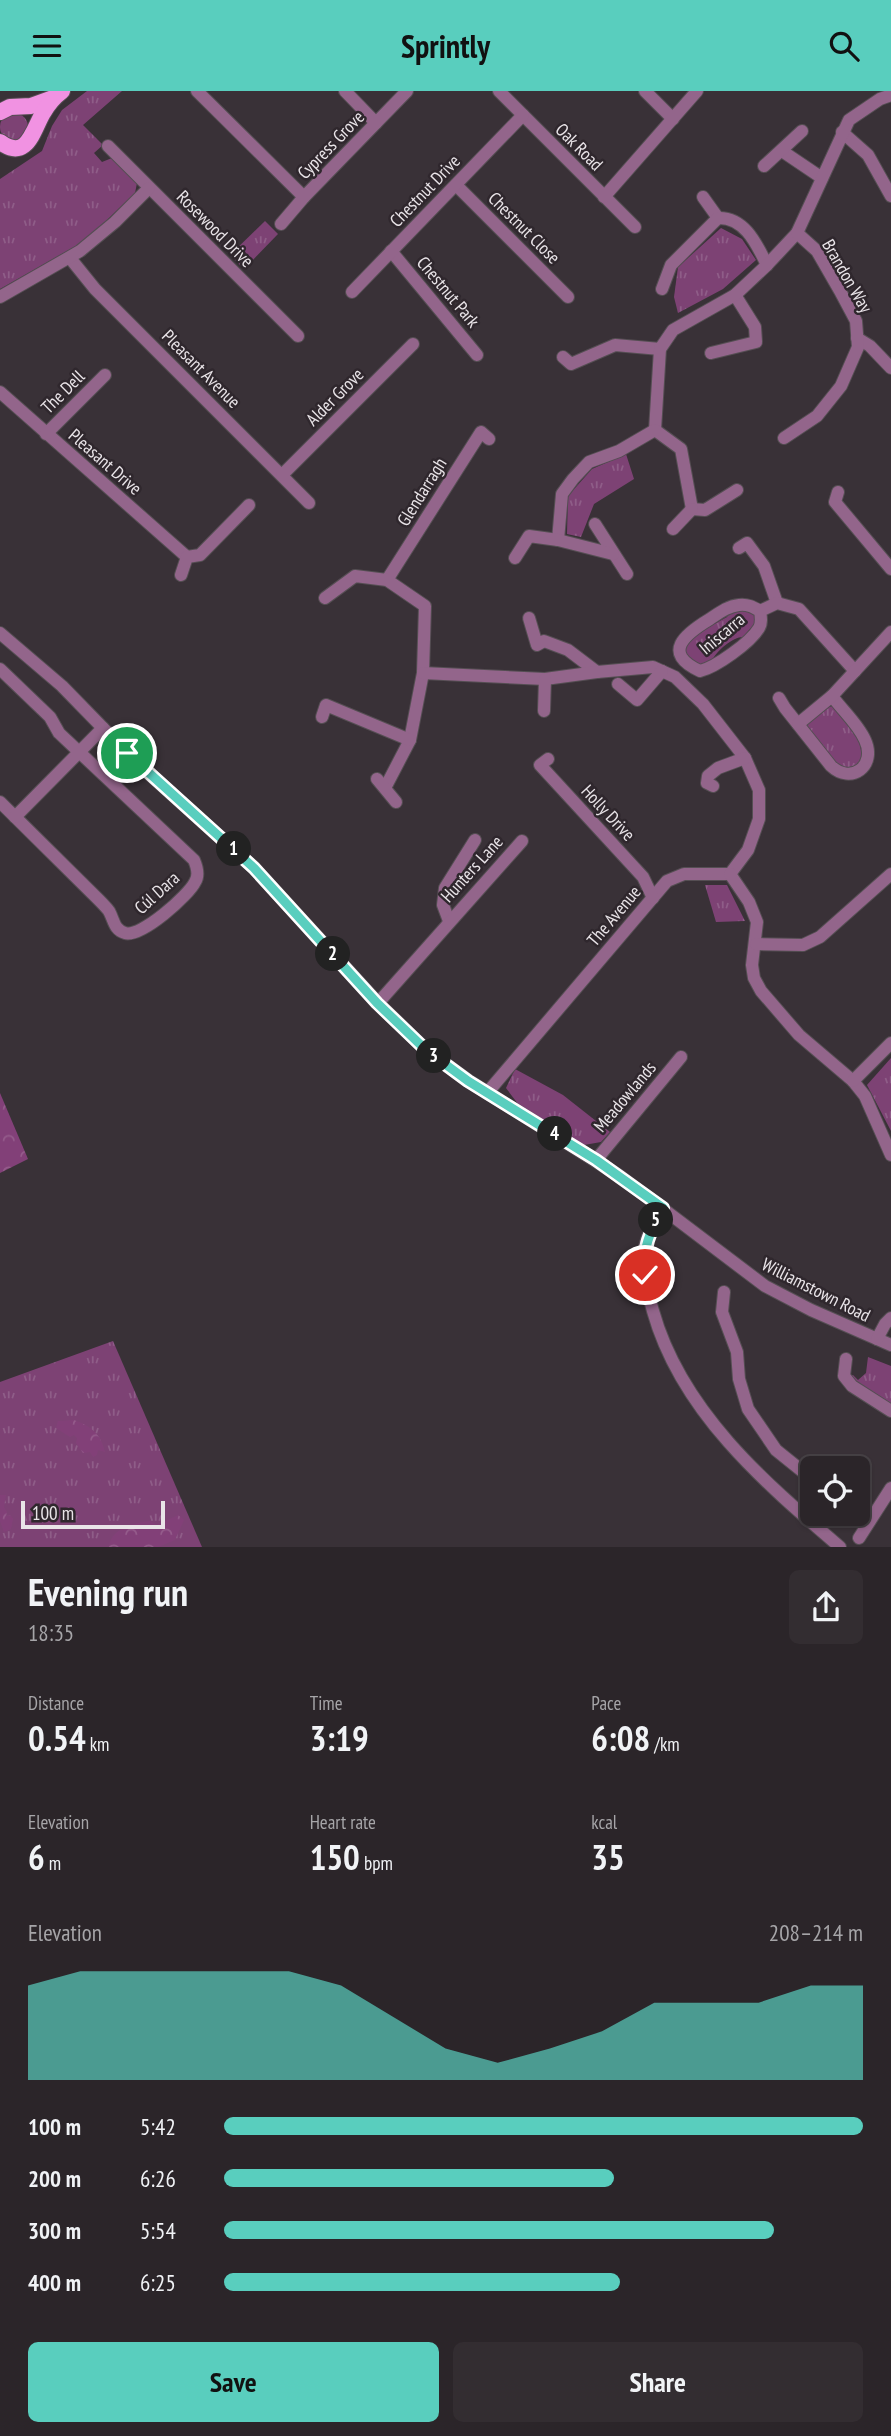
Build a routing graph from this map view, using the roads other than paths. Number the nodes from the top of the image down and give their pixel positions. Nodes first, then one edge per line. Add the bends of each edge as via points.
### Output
1 (197, 91) edge
2 (345, 91) edge
3 (407, 91) edge
4 (499, 91) edge
5 (645, 91) edge
6 (697, 91) edge
7 (58, 95) edge
8 (883, 95) edge
9 (7, 106) edge
10 (523, 115) junction
11 (673, 119) junction
12 (376, 123) junction
13 (35, 130) junction
14 (802, 131) dead end
15 (842, 132) junction
16 (4, 146) edge
17 (108, 146) dead end
18 (782, 151) junction
19 (764, 166) dead end
20 (821, 178) junction
21 (456, 185) junction
22 (149, 188) junction
23 (891, 196) edge
24 (304, 197) junction
25 (604, 197) junction
26 (703, 197) dead end
27 (719, 218) junction
28 (281, 224) dead end
29 (635, 227) dead end
30 (797, 233) junction
31 (391, 251) junction
32 (71, 258) junction
33 (767, 265) junction
34 (662, 289) dead end
35 (352, 292) dead end
36 (735, 295) junction
37 (0, 297) edge
38 (568, 297) dead end
39 (298, 336) dead end
40 (857, 338) junction
41 (413, 344) dead end
42 (660, 349) junction
43 (711, 353) dead end
44 (477, 355) dead end
45 (563, 357) dead end
46 (891, 368) edge
47 (105, 375) dead end
48 (0, 393) edge
49 (655, 430) junction
50 (46, 434) junction
51 (784, 438) dead end
52 (489, 439) dead end
53 (282, 475) junction
54 (737, 490) dead end
55 (832, 499) dead end
56 (309, 503) dead end
57 (249, 505) dead end
58 (692, 509) junction
59 (595, 524) dead end
60 (673, 529) dead end
61 (558, 540) junction
62 (739, 548) dead end
63 (613, 554) junction
64 (187, 557) junction
65 (515, 558) dead end
66 (891, 569) edge
67 (181, 575) dead end
68 (627, 575) dead end
69 (387, 580) junction
70 (325, 598) dead end
71 (777, 603) junction
72 (760, 611) junction
73 (529, 618) dead end
74 (891, 632) edge
75 (0, 633) edge
76 (0, 669) edge
77 (662, 671) junction
78 (855, 671) junction
79 (597, 672) junction
80 (423, 673) junction
81 (545, 679) junction
82 (618, 684) dead end
83 (832, 696) junction
84 (779, 698) dead end
85 (544, 711) dead end
86 (322, 717) dead end
87 (798, 725) junction
88 (103, 728) junction
89 (410, 740) junction
90 (80, 752) junction
91 (745, 758) junction
92 (548, 759) dead end
93 (713, 786) dead end
94 (0, 802) edge
95 (396, 802) dead end
96 (15, 817) junction
97 (475, 840) dead end
98 (522, 841) dead end
99 (730, 873) junction
100 (891, 874) edge
101 (653, 898) junction
102 (449, 921) junction
103 (756, 944) junction
104 (377, 1003) junction
105 (891, 1043) edge
106 (681, 1057) dead end
107 (853, 1081) junction
108 (487, 1093) junction
109 (891, 1155) edge
110 (596, 1160) junction
111 (663, 1208) junction
112 (724, 1292) dead end
113 (891, 1318) edge
114 (877, 1339) junction
115 (891, 1345) edge
116 (846, 1359) dead end
117 (891, 1411) edge
118 (800, 1469) edge
119 (891, 1487) edge
120 (872, 1516) joint
121 (859, 1538) dead end
122 (840, 1547) edge

1 - 24 street
2 - 12 street
3 - 12 street, Cypress Grove
4 - 10 street, Oak Road
5 - 11 street
6 - 11 street
7 - 9 main road via 31,106
7 - 13 main road
8 - 15 street via 849,120
9 - 13 main road via 31,114
10 - 21 street, Chestnut Drive
10 - 25 street, Oak Road
11 - 25 street
12 - 24 street, Cypress Grove
13 - 16 main road via 26,144
14 - 18 street
15 - 20 street
15 - 23 street via 868,155
17 - 22 street, Rosewood Drive
18 - 19 street
18 - 20 street
20 - 30 street
21 - 31 street, Chestnut Drive
21 - 38 street, Chestnut Close
22 - 32 street
22 - 39 street, Rosewood Drive
24 - 28 street, Cypress Grove
25 - 29 street, Oak Road
26 - 27 street
27 - 33 street via 726,217 751,233
27 - 34 street via 671,265
30 - 33 street
30 - 40 street, Brandon Way via 817,251 856,321
31 - 35 street, Chestnut Drive
31 - 44 street, Chestnut Park
32 - 37 street
32 - 53 street, Pleasant Avenue via 95,289
33 - 36 street
36 - 42 street via 673,330
36 - 43 street via 755,327 756,342
40 - 46 street
40 - 51 street, Brandon Way via 858,348 841,386 817,416
41 - 53 street, Alder Grove
42 - 45 street via 615,345 571,365
42 - 49 street
47 - 50 street, The Dell
48 - 50 street, Pleasant Drive
49 - 58 street via 681,449
49 - 61 street via 589,462 573,479 562,494
50 - 64 street, Pleasant Drive
52 - 69 street, Glendarragh via 481,432
53 - 56 street, Pleasant Avenue
54 - 58 street via 705,510
55 - 66 street
57 - 64 street via 200,555
58 - 60 street
59 - 63 street
61 - 63 street
61 - 65 street via 529,536
62 - 71 street via 747,543 764,566
63 - 68 street
64 - 67 street
69 - 70 street via 355,576
69 - 80 street via 425,606
71 - 72 street, Iniscarra
71 - 78 street via 799,609
72 - 72 street, Iniscarra via 760,626 752,636 712,668 700,671 682,658 681,640 688,632 730,607 750,605
73 - 79 street via 537,645 544,641 568,650
74 - 78 street
75 - 88 street, Williamstown Road
76 - 90 street, Cúl Dara
77 - 79 street via 653,667
77 - 82 street via 637,700
77 - 91 street via 703,704
78 - 83 street
79 - 81 street
80 - 81 street
80 - 89 street
81 - 85 street
83 - 87 street
83 - 87 street via 865,738 868,756 859,771 837,772
84 - 87 street
86 - 89 street via 326,705
88 - 90 street
88 - 104 street, Williamstown Road via 254,868
89 - 95 street via 381,783
90 - 96 street
90 - 96 street, Cúl Dara via 194,860 195,883 158,921 138,932 122,932 99,898
91 - 93 street via 708,776 707,783
91 - 99 street via 758,790 759,819 748,850
92 - 101 street, Holly Drive via 540,765 643,877
94 - 96 street, Cúl Dara
97 - 102 street, Hunters Lane via 445,888 443,905
98 - 102 street, Hunters Lane
99 - 101 street, The Avenue via 684,874 667,881
99 - 103 street via 757,922
100 - 103 street via 820,937 803,945
101 - 108 street, The Avenue
102 - 104 street, Hunters Lane
103 - 107 street via 752,965 761,991 799,1035
104 - 108 street, Williamstown Road via 426,1050
105 - 107 street
106 - 110 street, Meadowlands
107 - 109 street via 865,1096
108 - 110 street, Williamstown Road
110 - 111 street, Williamstown Road
111 - 114 street, Williamstown Road via 765,1286
111 - 122 street via 647,1240 644,1268 654,1316 671,1362 732,1444
112 - 118 street via 722,1312 737,1352 748,1409 776,1450
113 - 114 street
114 - 115 street, Williamstown Road
116 - 117 street via 844,1376 852,1386
119 - 120 street
120 - 121 street

